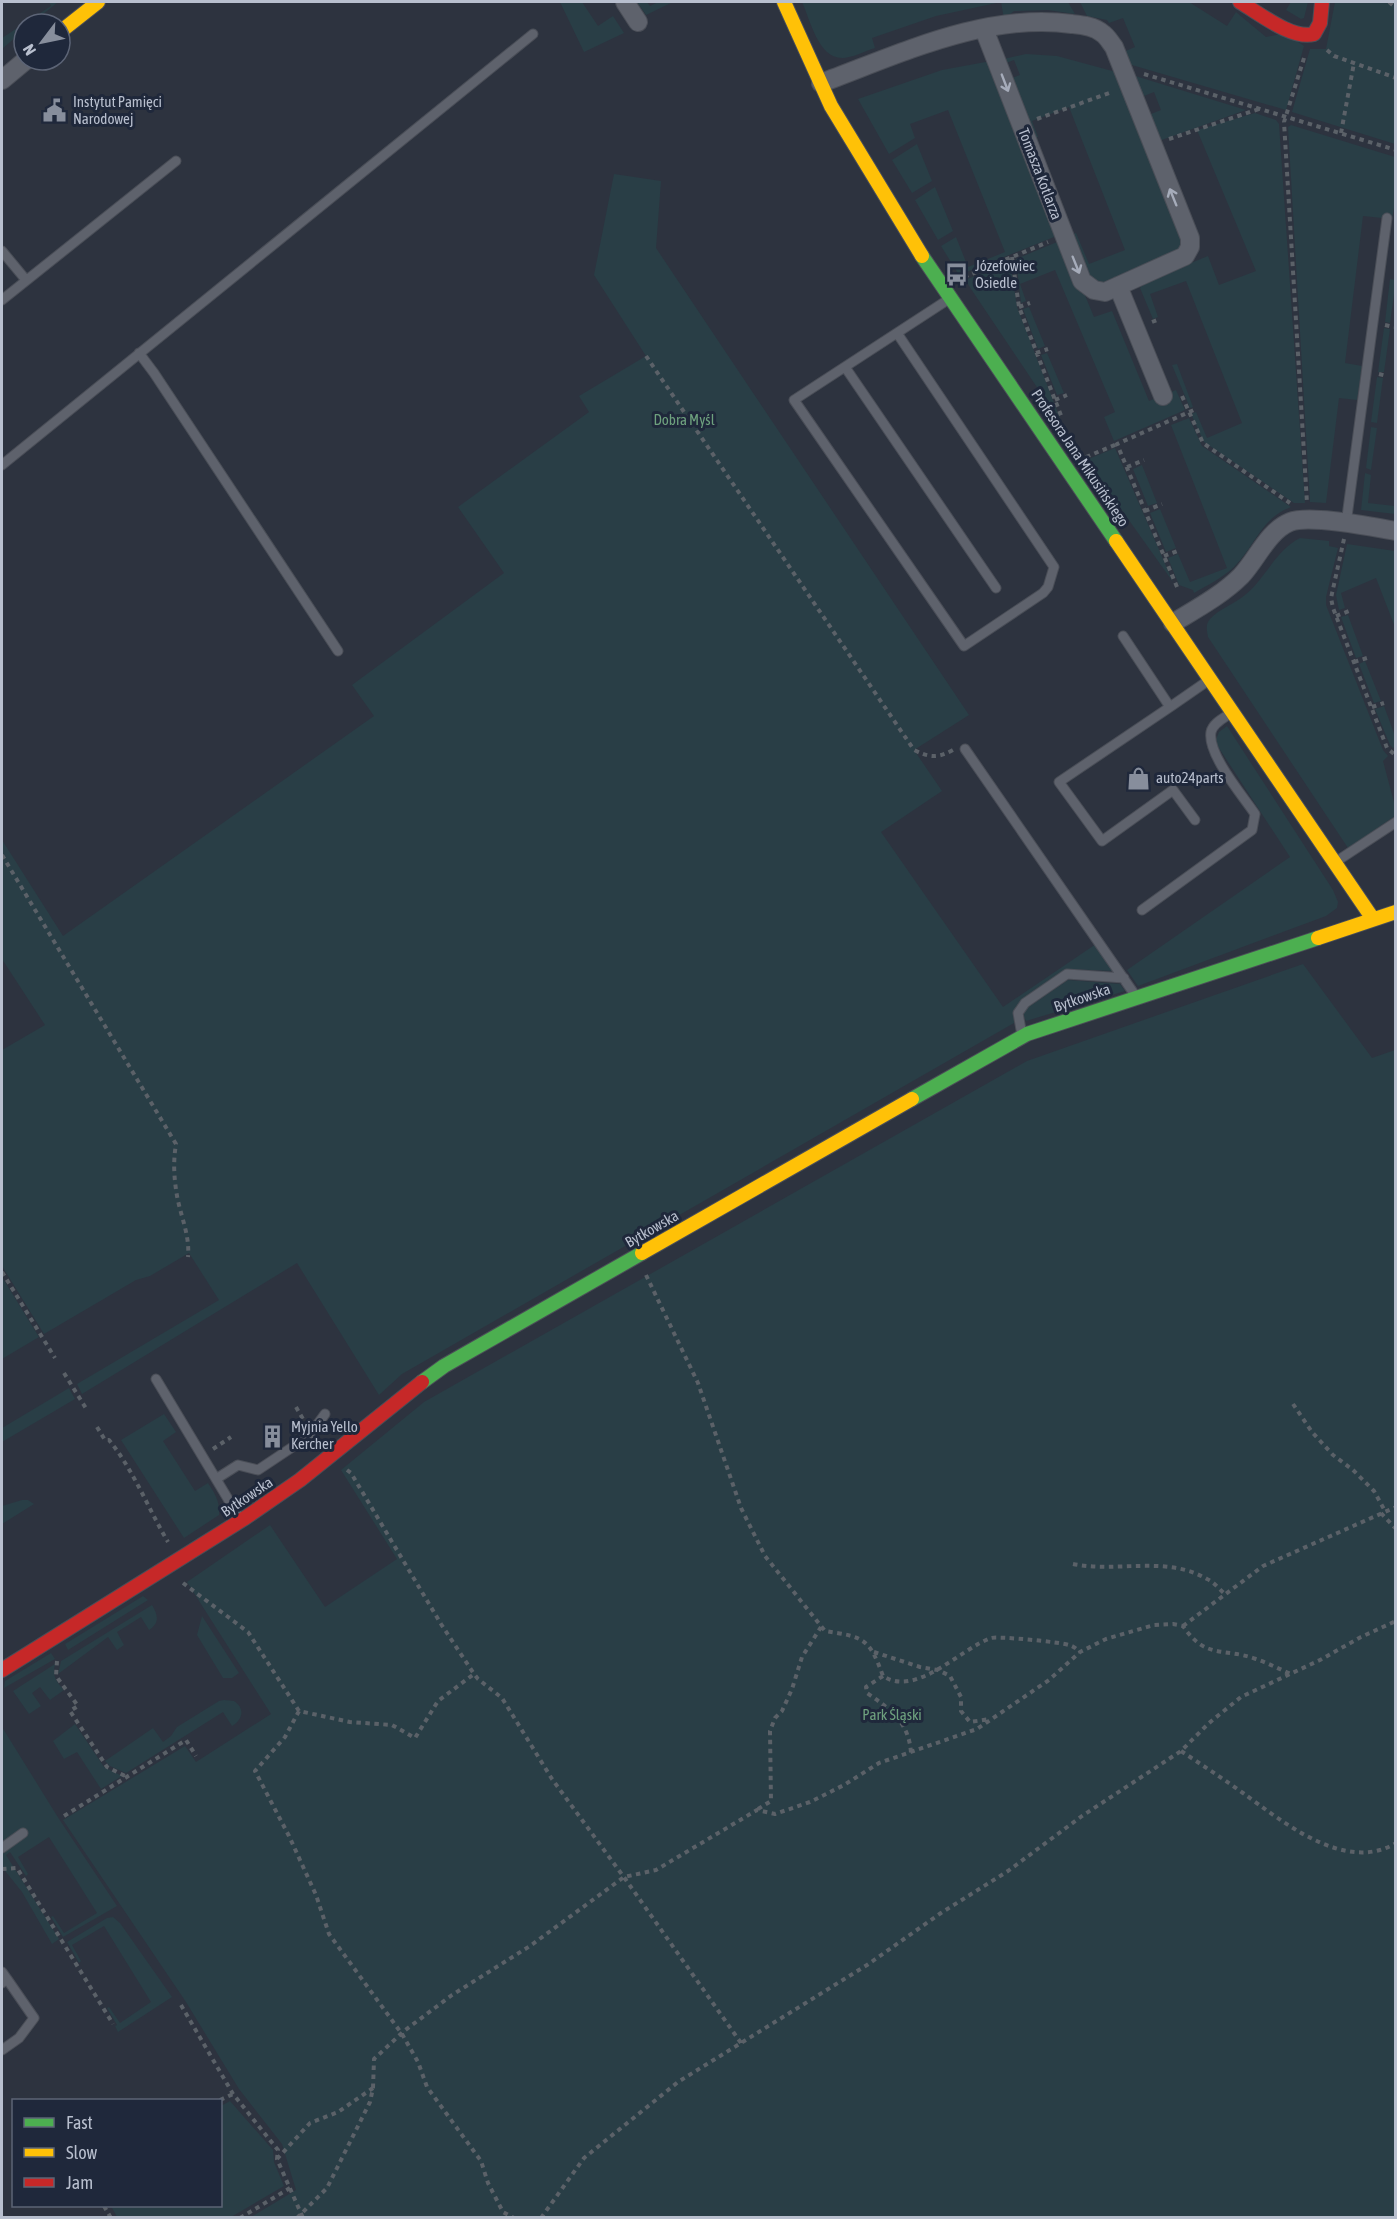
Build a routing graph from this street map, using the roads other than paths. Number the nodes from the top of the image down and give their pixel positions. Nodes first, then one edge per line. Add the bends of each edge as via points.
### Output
1 (98, 2) edge
2 (625, 2) edge
3 (784, 2) edge
4 (1240, 2) edge
5 (1322, 2) edge
6 (638, 22) dead end
7 (72, 23) edge
8 (984, 29) junction
9 (533, 34) dead end
10 (821, 83) junction
11 (176, 161) dead end
12 (1387, 218) dead end
13 (2, 250) edge
14 (26, 280) junction
15 (1118, 286) junction
16 (951, 298) junction
17 (2, 300) edge
18 (897, 333) junction
19 (139, 353) junction
20 (845, 367) junction
21 (1172, 394) road end
22 (2, 465) edge
23 (1346, 524) junction
24 (1395, 531) edge
25 (996, 588) dead end
26 (1173, 624) junction
27 (1123, 636) dead end
28 (338, 651) dead end
29 (1211, 679) junction
30 (1170, 706) junction
31 (1233, 711) junction
32 (965, 748) road end
33 (1195, 820) dead end
34 (1395, 822) edge
35 (1335, 862) junction
36 (1142, 910) dead end
37 (1395, 912) edge
38 (1373, 919) junction
39 (1124, 978) junction
40 (1137, 997) junction
41 (1022, 1037) junction
42 (156, 1379) dead end
43 (326, 1414) dead end
44 (216, 1479) junction
45 (241, 1521) junction
46 (2, 1670) edge
47 (23, 1833) dead end
48 (2, 1848) edge
49 (3, 1978) edge
50 (2, 2050) edge

1 - 7 street
2 - 6 street
3 - 10 street, Profesora Jana Mikusińskiego
4 - 5 street via 1292,32 1307,36 1319,27
8 - 10 street, Tomasza Kotlarza via 922,45
8 -> 15 street, Tomasza Kotlarza via 1082,280 1094,290 1105,292
15 -> 8 street, Tomasza Kotlarza via 1185,256 1190,238 1114,47 1102,32 1061,22 1020,22
9 - 19 lane
10 - 16 street, Profesora Jana Mikusińskiego via 845,131
11 - 14 lane
12 - 23 lane
13 - 14 lane
14 - 17 lane
15 - 21 street
16 - 18 lane
16 - 26 street, Profesora Jana Mikusińskiego
18 - 20 lane
18 - 20 lane via 1054,567 1042,593 964,646 794,400
19 - 22 lane
19 - 28 lane
20 - 25 lane
23 - 24 street
23 - 26 street via 1305,520 1279,528 1228,588
26 - 29 street, Profesora Jana Mikusińskiego
27 - 30 lane
29 - 30 lane
29 - 31 street, Profesora Jana Mikusińskiego
30 - 33 lane via 1059,782 1102,841 1173,790
31 - 35 street, Profesora Jana Mikusińskiego
31 - 36 lane via 1215,724 1211,742 1216,756 1255,814 1252,830
32 - 39 lane
34 - 35 lane
35 - 38 street, Profesora Jana Mikusińskiego
37 - 38 street, Bytkowska
38 - 40 street, Bytkowska
39 - 40 lane
39 - 41 lane via 1067,974 1025,1003 1018,1013
40 - 41 street, Bytkowska
41 - 45 street, Bytkowska via 444,1366
42 - 44 lane
43 - 44 lane via 309,1436 258,1470 238,1466
44 - 45 lane
45 - 46 street, Bytkowska
47 - 48 lane
49 - 50 lane via 34,2018

